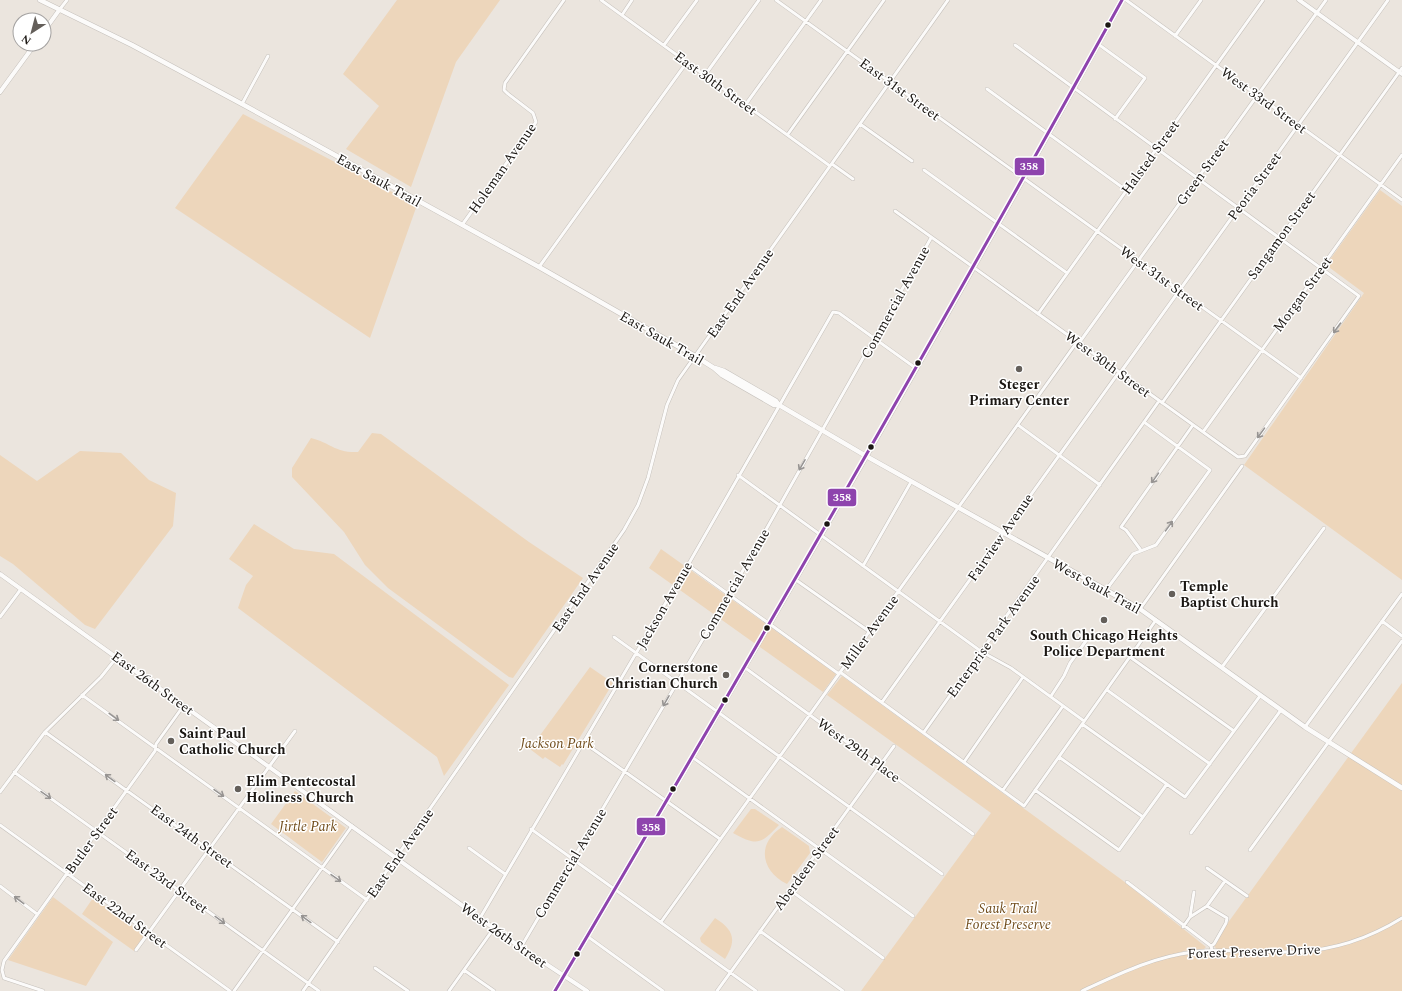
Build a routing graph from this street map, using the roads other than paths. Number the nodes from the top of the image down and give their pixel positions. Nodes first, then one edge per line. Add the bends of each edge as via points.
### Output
1 (40, 0) edge
2 (67, 0) edge
3 (564, 0) edge
4 (601, 0) edge
5 (632, 0) edge
6 (697, 0) edge
7 (759, 0) edge
8 (776, 0) edge
9 (821, 0) edge
10 (884, 0) edge
11 (948, 0) edge
12 (1122, 0) edge
13 (1126, 0) edge
14 (1201, 0) edge
15 (1263, 0) edge
16 (1299, 0) edge
17 (1326, 0) edge
18 (1388, 0) edge
19 (60, 9) junction
20 (1317, 13) junction
21 (622, 15) junction
22 (52, 20) edge
23 (806, 21) junction
24 (1175, 36) junction
25 (1358, 42) junction
26 (1098, 44) junction
27 (664, 45) junction
28 (1015, 45) dead end
29 (847, 51) junction
30 (29, 52) edge
31 (268, 56) dead end
32 (687, 62) junction
33 (1216, 65) junction
34 (1401, 71) edge
35 (705, 74) junction
36 (890, 82) junction
37 (987, 89) dead end
38 (1073, 89) junction
39 (0, 92) edge
40 (1257, 96) junction
41 (242, 104) junction
42 (746, 104) junction
43 (1115, 119) junction
44 (860, 124) junction
45 (1298, 125) junction
46 (1048, 133) junction
47 (788, 134) junction
48 (1156, 148) junction
49 (1339, 155) junction
50 (1402, 155) edge
51 (912, 161) dead end
52 (831, 165) junction
53 (924, 170) dead end
54 (1198, 178) junction
55 (853, 179) dead end
56 (1023, 179) junction
57 (1381, 184) junction
58 (1126, 190) junction
59 (1402, 200) edge
60 (1239, 208) junction
61 (895, 212) dead end
62 (998, 223) junction
63 (462, 225) junction
64 (1097, 232) junction
65 (1280, 237) junction
66 (931, 238) junction
67 (1138, 261) junction
68 (539, 267) junction
69 (1322, 267) junction
70 (973, 268) junction
71 (1067, 273) junction
72 (1180, 291) junction
73 (1038, 314) junction
74 (1221, 320) junction
75 (875, 340) junction
76 (1078, 343) junction
77 (1262, 350) junction
78 (695, 356) junction
79 (917, 370) junction
80 (1119, 372) junction
81 (1301, 378) junction
82 (759, 394) joint
83 (1160, 402) junction
84 (779, 405) junction
85 (1144, 422) junction
86 (1018, 425) junction
87 (1193, 425) junction
88 (822, 431) junction
89 (1203, 432) junction
90 (1178, 446) junction
91 (1059, 455) junction
92 (866, 456) junction
93 (1242, 466) dead end
94 (738, 476) junction
95 (911, 482) junction
96 (1100, 484) junction
97 (779, 506) junction
98 (958, 507) junction
99 (1324, 528) dead end
100 (1003, 533) junction
101 (821, 536) junction
102 (1140, 550) junction
103 (1048, 559) junction
104 (688, 565) junction
105 (863, 566) junction
106 (0, 574) edge
107 (796, 580) junction
108 (20, 589) junction
109 (1106, 590) junction
110 (898, 591) junction
111 (1402, 594) edge
112 (729, 595) junction
113 (1140, 609) junction
114 (0, 618) edge
115 (1156, 620) junction
116 (1382, 621) junction
117 (940, 622) junction
118 (770, 624) junction
119 (870, 632) junction
120 (1091, 634) dead end
121 (1402, 636) edge
122 (614, 637) dead end
123 (1402, 642) edge
124 (982, 652) junction
125 (635, 654) junction
126 (117, 657) junction
127 (1130, 657) junction
128 (744, 667) junction
129 (1222, 667) junction
130 (840, 673) junction
131 (1024, 677) junction
132 (677, 683) junction
133 (1107, 690) junction
134 (82, 695) junction
135 (1050, 696) junction
136 (1260, 696) junction
137 (882, 702) junction
138 (184, 705) junction
139 (1064, 706) junction
140 (1281, 710) junction
141 (718, 712) junction
142 (810, 714) junction
143 (1083, 722) junction
144 (1304, 727) junction
145 (295, 731) dead end
146 (1234, 731) junction
147 (45, 732) junction
148 (924, 732) junction
149 (583, 742) junction
150 (1329, 742) junction
151 (894, 746) dead end
152 (156, 748) junction
153 (779, 756) junction
154 (692, 757) junction
155 (1059, 757) junction
156 (964, 762) junction
157 (1210, 764) junction
158 (880, 766) junction
159 (269, 767) junction
160 (624, 771) junction
161 (14, 772) junction
162 (1167, 784) junction
163 (1402, 788) edge
164 (127, 790) junction
165 (1003, 790) junction
166 (1035, 790) junction
167 (0, 792) edge
168 (750, 798) junction
169 (666, 801) junction
170 (240, 807) junction
171 (850, 807) junction
172 (1143, 817) junction
173 (0, 825) edge
174 (352, 826) junction
175 (531, 829) junction
176 (98, 831) junction
177 (1191, 833) dead end
178 (973, 834) dead end
179 (720, 839) junction
180 (469, 848) dead end
181 (209, 849) junction
182 (820, 849) junction
183 (1250, 850) dead end
184 (396, 858) junction
185 (573, 859) junction
186 (322, 868) junction
187 (1206, 868) dead end
188 (67, 873) junction
189 (505, 874) junction
190 (942, 874) dead end
191 (423, 877) joint
192 (1225, 881) junction
193 (1127, 882) dead end
194 (0, 886) edge
195 (615, 888) junction
196 (180, 890) junction
197 (790, 890) junction
198 (1194, 892) dead end
199 (1247, 896) dead end
200 (367, 900) junction
201 (1207, 906) junction
202 (293, 909) junction
203 (37, 914) junction
204 (913, 916) dead end
205 (1190, 917) junction
206 (480, 918) junction
207 (1402, 918) edge
208 (661, 922) junction
209 (1183, 927) junction
210 (494, 928) junction
211 (760, 931) junction
212 (149, 932) junction
213 (587, 936) junction
214 (338, 942) junction
215 (1211, 946) junction
216 (521, 947) junction
217 (136, 950) dead end
218 (1212, 950) junction
219 (263, 951) junction
220 (883, 958) dead end
221 (375, 968) dead end
222 (464, 970) junction
223 (730, 972) junction
224 (564, 975) junction
225 (308, 984) junction
226 (43, 991) edge
227 (230, 991) edge
228 (234, 991) edge
229 (303, 991) edge
230 (319, 991) edge
231 (408, 991) edge
232 (448, 991) edge
233 (494, 991) edge
234 (555, 991) edge
235 (587, 991) edge
236 (663, 991) edge
237 (717, 991) edge
238 (756, 991) edge
239 (843, 991) edge
240 (1082, 991) edge

1 - 19 main road, East Sauk Trail
2 - 19 street
3 - 63 street, Holeman Avenue via 505,83 504,90 533,113 536,122
4 - 21 street, East 30th Street
5 - 21 street
6 - 27 street
7 - 35 street
8 - 23 street, East 31st Street
9 - 23 street
10 - 29 street
11 - 36 street, East End Avenue
12 - 26 main road
13 - 24 street, West 33rd Street
14 - 24 street
15 - 33 street, Halsted Street
16 - 20 street
17 - 20 street, Green Street
18 - 25 street, Peoria Street
19 - 22 street
19 - 41 main road, East Sauk Trail
20 - 25 street
20 - 40 street, Green Street
21 - 27 street, East 30th Street
23 - 29 street, East 31st Street
23 - 42 street
24 - 33 street, West 33rd Street
25 - 34 street
25 - 45 street, Peoria Street
26 - 38 main road
26 - 43 street via 1145,78
27 - 32 street, East 30th Street
28 - 38 street
29 - 36 street, East 31st Street
29 - 47 street
30 - 39 street
31 - 41 street
32 - 35 street, East 30th Street
32 - 68 street
33 - 40 street, West 33rd Street
33 - 48 street, Halsted Street
34 - 49 street, Sangamon Street
35 - 42 street, East 30th Street
36 - 44 street, East End Avenue
36 - 56 street, East 31st Street
37 - 46 street
38 - 43 street
38 - 46 main road
40 - 45 street, West 33rd Street
40 - 54 street, Green Street
41 - 63 main road, East Sauk Trail
42 - 47 street, East 30th Street
43 - 48 street
44 - 51 street
44 - 52 street, East End Avenue
45 - 49 street, West 33rd Street
45 - 60 street, Peoria Street
46 - 56 main road
46 - 58 street
47 - 52 street, East 30th Street
48 - 54 street
48 - 58 street, Halsted Street
49 - 57 street, West 33rd Street
49 - 65 street, Sangamon Street
50 - 57 street, Morgan Street
52 - 55 street, East 30th Street
52 - 78 street, East End Avenue
53 - 62 street
54 - 60 street
54 - 67 street, Green Street
56 - 62 main road
56 - 64 street, West 31st Street
57 - 59 street, West 33rd Street
57 - 69 street, Morgan Street
58 - 64 street, Halsted Street
60 - 65 street
60 - 72 street, Peoria Street
61 - 66 street
62 - 70 main road
62 - 71 street
63 - 68 main road, East Sauk Trail
64 - 67 street, West 31st Street
64 - 71 street, Halsted Street
65 - 69 street
65 - 74 street, Sangamon Street
66 - 70 street
66 - 75 street, Commercial Avenue
67 - 72 street, West 31st Street
67 - 76 street, Green Street
68 - 78 main road, East Sauk Trail
69 - 77 street, Morgan Street
69 -> 81 street via 1359,296
70 - 73 street, West 30th Street
70 - 79 main road
71 - 73 street, Halsted Street
72 - 74 street, West 31st Street
72 - 80 street, Peoria Street
73 - 76 street, West 30th Street
74 - 77 street, West 31st Street
74 - 83 street, Sangamon Street
75 - 79 street
75 - 84 street, Jackson Avenue via 834,312
75 - 88 street, Commercial Avenue
76 - 80 street, West 30th Street
76 - 86 street, Miller Avenue
77 - 81 street, West 31st Street
77 - 89 street, Morgan Street
78 - 82 main road, East Sauk Trail via 722,375
78 - 184 street, East End Avenue via 678,380 667,405 648,478 638,505 624,530
79 - 92 main road
80 - 83 street, West 30th Street
80 - 91 street, Fairview Avenue
81 -> 89 street, West 30th Street via 1243,457 1238,457
82 - 84 main road, West Sauk Trail via 774,405
83 - 85 street, Enterprise Park Avenue
83 - 87 street, West 30th Street
84 - 88 main road, West Sauk Trail
84 - 94 street, Jackson Avenue
85 - 90 street
85 - 96 street, Enterprise Park Avenue
86 - 91 street
86 - 98 street, Miller Avenue
87 - 89 street, West 30th Street
87 - 90 street
88 - 92 main road, West Sauk Trail
88 -> 97 street, Commercial Avenue
90 -> 102 street via 1121,527
102 -> 90 street via 1156,545 1210,470
91 - 96 street
91 - 100 street, Fairview Avenue
92 - 95 main road, West Sauk Trail
92 - 101 main road
93 - 113 street
94 - 97 street
94 - 104 street, Jackson Avenue
95 - 98 main road, West Sauk Trail
95 - 105 street
96 - 103 street, Enterprise Park Avenue
97 - 101 street
97 - 112 street, Commercial Avenue
98 - 100 main road, West Sauk Trail
98 - 110 street, Miller Avenue
99 - 129 street
100 - 103 main road, West Sauk Trail
100 - 117 street, Fairview Avenue
101 - 105 street
101 - 107 main road
102 - 109 street via 1127,560
103 - 109 main road, West Sauk Trail
103 - 124 street, Enterprise Park Avenue
104 - 112 street
104 - 125 street, Jackson Avenue
105 - 110 street
106 - 108 street, East 26th Street
107 - 118 main road
107 - 119 street
108 - 114 street
108 - 126 street, East 26th Street
109 - 113 main road, West Sauk Trail
110 - 117 street
110 - 119 street, Miller Avenue
111 - 116 street
112 - 118 street
112 - 132 street, Commercial Avenue
113 - 115 main road, West Sauk Trail
115 - 127 street
115 - 129 main road, West Sauk Trail
116 - 121 street
116 - 144 street
117 - 124 street
117 - 137 street, Fairview Avenue
118 - 128 main road
118 - 130 street
119 - 130 street, Miller Avenue
120 - 135 street
122 - 125 street
123 - 150 street
124 - 131 street
124 - 148 street, Enterprise Park Avenue
125 - 132 street
125 - 149 street, Jackson Avenue
126 - 134 street
126 - 138 street, East 26th Street
127 - 133 street
127 - 146 street
128 - 141 main road
128 - 142 street, West 29th Place
129 - 136 main road, West Sauk Trail
130 - 137 street
130 - 142 street, Miller Avenue
131 - 135 street
131 - 156 street
132 - 141 street
132 -> 160 street, Commercial Avenue
133 - 143 street
133 - 157 street
134 - 147 street
134 -> 152 street
135 - 139 street
136 - 140 main road, West Sauk Trail
136 - 146 street
137 - 148 street
138 - 152 street, Butler Street via 156,744
138 - 159 street, East 26th Street
139 - 143 street
139 - 165 street
140 - 144 main road, West Sauk Trail
140 - 177 street
141 - 153 street
141 - 154 main road
142 - 153 street, Miller Avenue
142 - 158 street, West 29th Place
143 - 155 street
143 - 162 street
144 - 150 main road, West Sauk Trail
145 - 159 street
146 - 157 street
147 - 161 street
164 -> 147 street, East 24th Street
148 - 156 street
149 - 160 street
149 - 175 street, Jackson Avenue
150 - 163 main road, West Sauk Trail
150 - 183 street
151 - 158 street, Aberdeen Street
152 - 164 street, Butler Street
152 -> 170 street
153 - 168 street, Miller Avenue
153 - 171 street
154 - 168 street
154 - 169 main road
155 - 166 street
155 - 172 street
156 - 165 street
157 - 162 street via 1185,797
158 - 171 street, Aberdeen Street
158 - 178 street, West 29th Place
159 - 170 street
159 - 174 street, East 26th Street
160 - 169 street
160 - 185 street, Commercial Avenue
161 - 167 street
161 -> 176 street, East 23rd Street
162 - 172 street
164 - 176 street, Butler Street
164 - 181 street, East 24th Street
165 - 166 street via 1024,806
166 - 172 street via 1119,850
168 - 179 street, Miller Avenue
168 - 182 street
169 - 179 street
169 - 195 main road
170 - 181 street
170 - 186 street
171 - 182 street, Aberdeen Street
171 - 190 street
173 - 188 street, East 22nd Street
174 - 184 street, East 26th Street
174 - 186 street
175 - 185 street
175 - 189 street, Jackson Avenue
176 - 188 street, Butler Street
176 - 196 street, East 23rd Street
179 - 208 street, Miller Avenue
180 - 189 street
181 - 196 street
181 - 202 street, East 24th Street
182 - 197 street, Aberdeen Street
182 - 204 street
184 - 191 street, East 26th Street
184 - 200 street, East End Avenue
185 - 195 street
185 - 216 street, Commercial Avenue
186 -> 200 street
186 - 202 street
187 - 192 street
188 - 203 street, Butler Street
188 - 212 street, East 22nd Street
189 - 206 street, Jackson Avenue
191 - 206 street, West 26th Street
192 - 199 street
192 - 201 street, Forest Preserve Drive
193 - 209 street
203 -> 194 street
195 - 208 street
195 - 213 main road
196 - 212 street
196 -> 219 street, East 23rd Street
197 - 211 street, Aberdeen Street
197 - 220 street
198 - 205 street, Forest Preserve Drive
200 - 214 street, East End Avenue
201 - 205 street, Forest Preserve Drive
201 - 215 street, Forest Preserve Drive via 1227,918
214 -> 202 street, East 24th Street
202 - 219 street
203 - 226 street, Butler Street via 5,959 2,970 3,976 12,981
205 - 209 street, Forest Preserve Drive
206 - 210 street, West 26th Street
207 - 218 street, Forest Preserve Drive via 1357,940 1318,950
208 - 223 street
209 - 215 street
210 - 216 street, West 26th Street
210 - 222 street
211 - 223 street, Aberdeen Street
211 - 239 street
212 - 217 street
212 - 227 street, East 22nd Street
213 - 224 main road
213 - 236 street
214 - 225 street, East End Avenue
215 - 218 street
216 - 224 street, West 26th Street
218 - 240 street, Forest Preserve Drive via 1154,960
219 - 225 street, East 23rd Street
219 - 228 street
221 - 231 street
222 - 232 street
222 - 233 street
223 - 237 street, Aberdeen Street
223 - 238 street
224 - 234 main road
224 - 235 street, West 26th Street
225 - 229 street, East End Avenue
225 - 230 street, East 23rd Street

